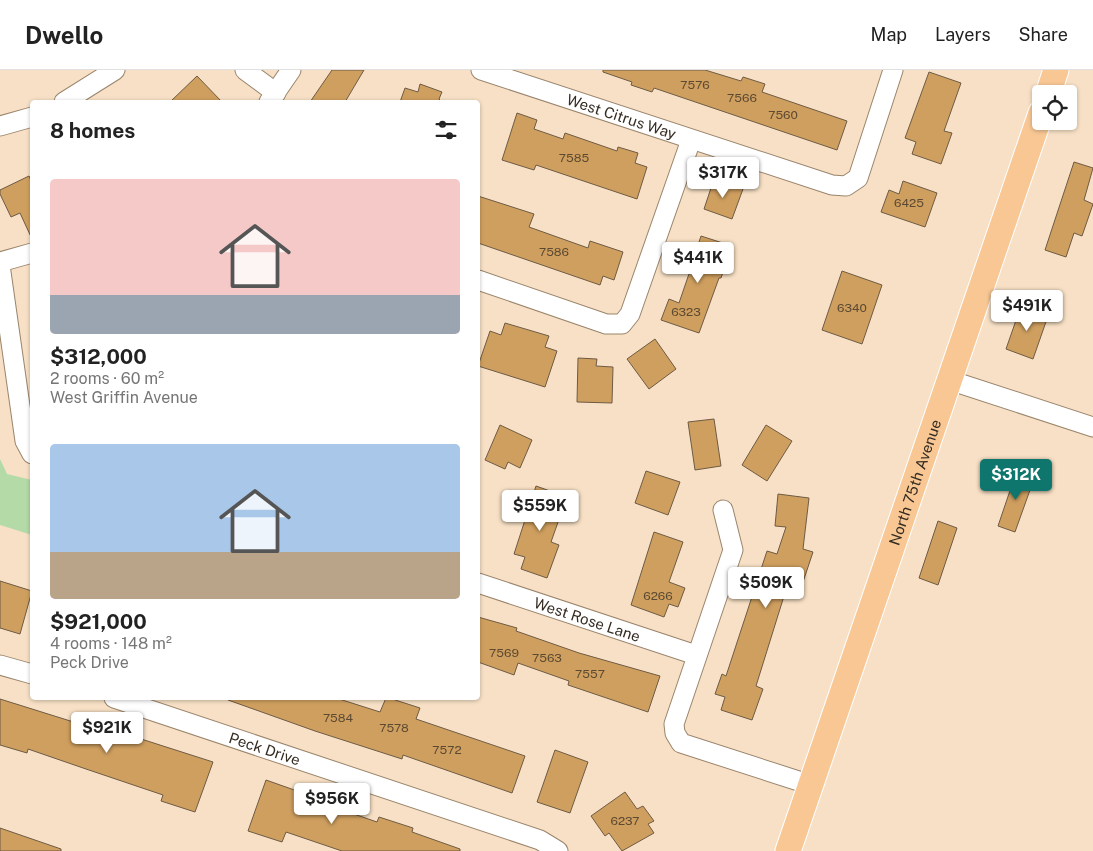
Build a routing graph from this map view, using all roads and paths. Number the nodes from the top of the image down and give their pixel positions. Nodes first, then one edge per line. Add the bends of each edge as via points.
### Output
1 (115, 70) edge
2 (244, 70) edge
3 (291, 70) edge
4 (481, 70) edge
5 (893, 70) edge
6 (1056, 70) edge
7 (1051, 85) edge
8 (272, 98) edge
9 (67, 100) edge
10 (30, 118) edge
11 (0, 126) edge
12 (1035, 130) edge
13 (691, 140) junction
14 (30, 254) edge
15 (0, 264) edge
16 (480, 281) edge
17 (949, 380) junction
18 (1093, 427) edge
19 (30, 451) edge
20 (723, 510) dead end
21 (480, 584) edge
22 (696, 655) junction
23 (0, 665) edge
24 (30, 673) edge
25 (120, 700) edge
26 (811, 784) junction
27 (558, 850) edge
28 (788, 851) edge

1 - 9 street
2 - 8 street
3 - 8 street
4 - 13 street, West Citrus Way
5 - 13 street, West Citrus Way via 858,178 846,186 832,185
6 - 7 main road
10 - 11 street
12 - 17 main road, North 75th Avenue
13 - 16 street via 630,314 622,324 606,324
14 - 15 street
15 - 19 street via 25,442
17 - 18 street
17 - 26 main road, North 75th Avenue
20 - 22 street via 732,550
21 - 22 street, West Rose Lane
22 - 26 street via 674,724 681,743
23 - 24 street
25 - 27 street, Peck Drive via 530,837
26 - 28 main road, North 75th Avenue

